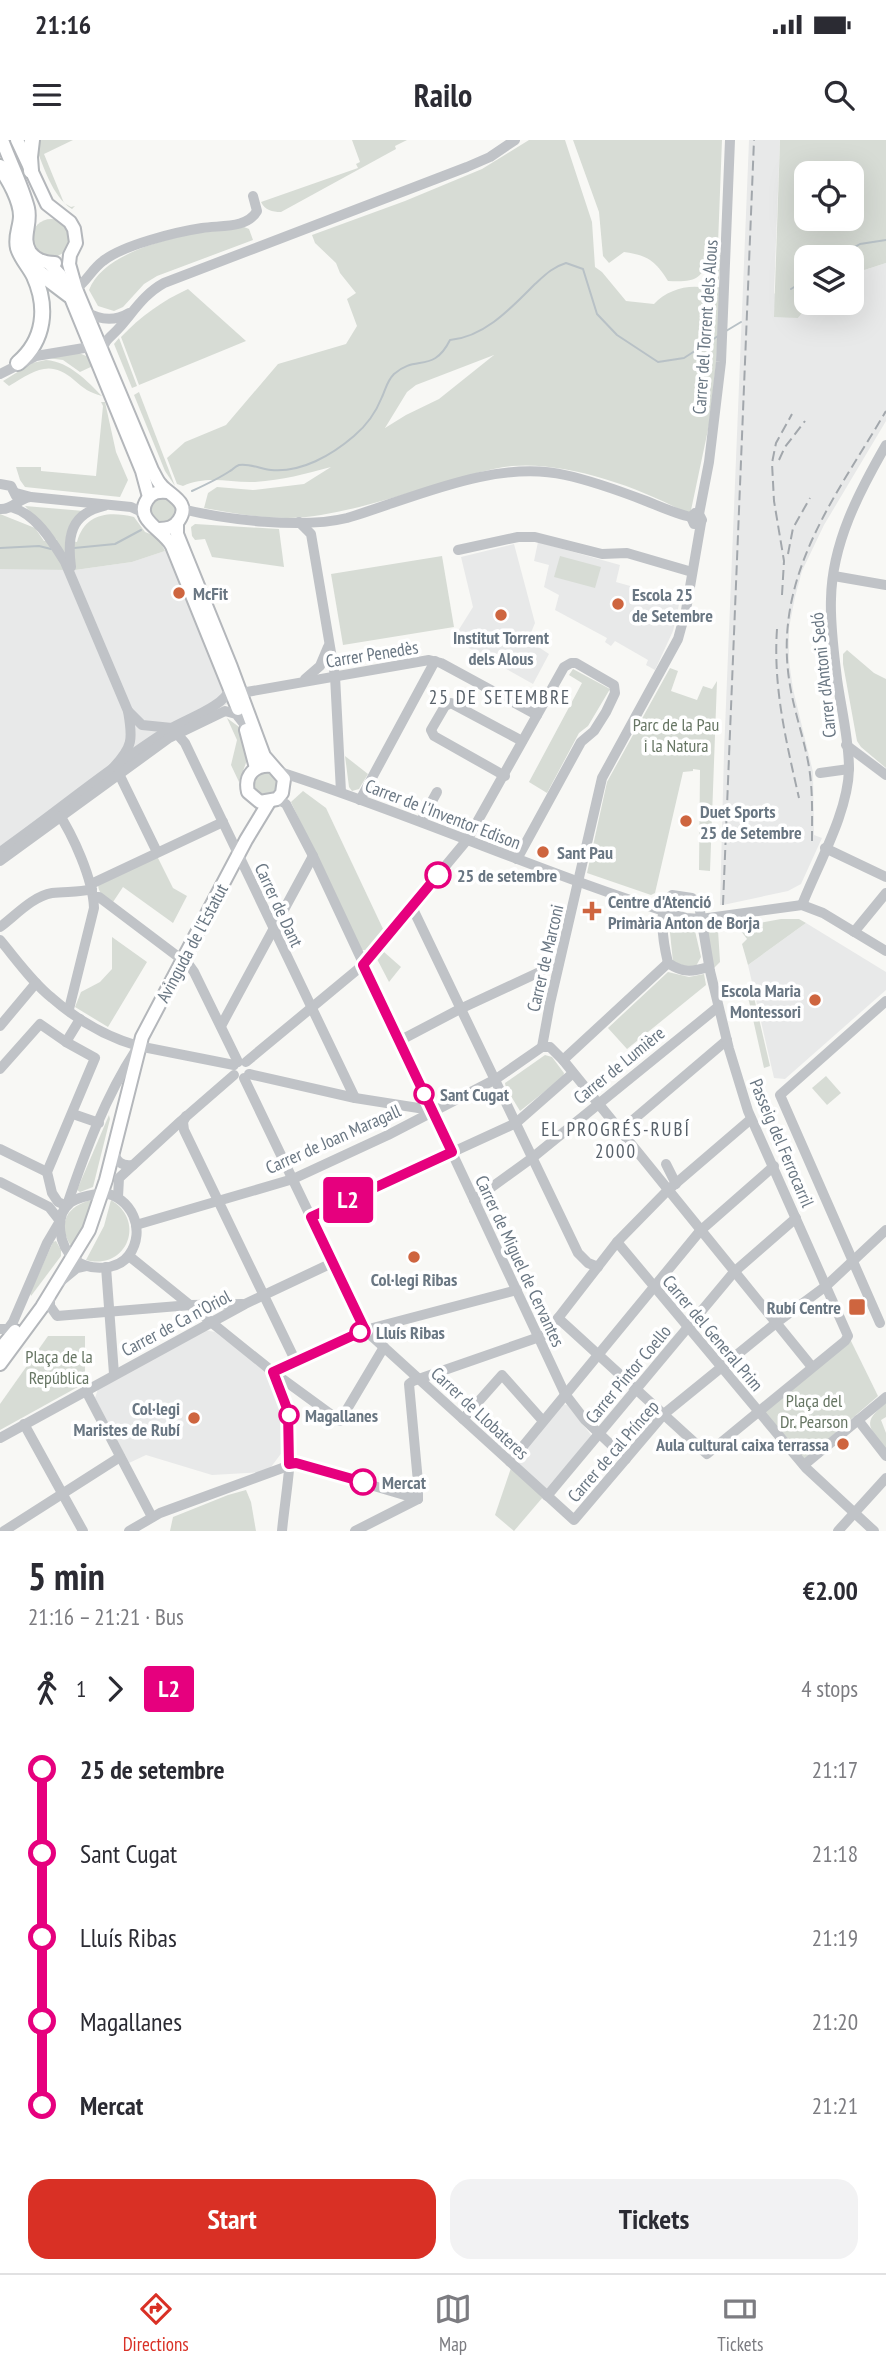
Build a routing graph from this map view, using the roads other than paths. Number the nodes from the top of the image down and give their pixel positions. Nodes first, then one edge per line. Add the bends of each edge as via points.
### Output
1 (2, 140) edge
2 (17, 140) edge
3 (32, 140) edge
4 (515, 140) edge
5 (730, 140) edge
6 (0, 156) edge
7 (0, 167) edge
8 (31, 171) junction
9 (16, 178) junction
10 (253, 196) dead end
11 (57, 214) junction
12 (30, 225) junction
13 (70, 255) junction
14 (27, 263) junction
15 (49, 263) junction
16 (73, 292) junction
17 (134, 308) junction
18 (86, 312) junction
19 (95, 348) junction
20 (18, 363) junction
21 (0, 374) edge
22 (886, 445) edge
23 (0, 484) edge
24 (168, 492) junction
25 (10, 503) edge
26 (147, 503) junction
27 (109, 505) junction
28 (180, 517) junction
29 (697, 518) junction
30 (298, 522) junction
31 (159, 529) junction
32 (458, 550) dead end
33 (66, 557) junction
34 (692, 572) junction
35 (834, 576) junction
36 (886, 584) edge
37 (329, 640) junction
38 (435, 661) junction
39 (335, 677) junction
40 (296, 682) junction
41 (236, 690) junction
42 (128, 711) junction
43 (537, 715) junction
44 (142, 724) junction
45 (244, 724) junction
46 (172, 733) junction
47 (132, 734) junction
48 (522, 741) junction
49 (145, 745) junction
50 (846, 745) junction
51 (129, 767) junction
52 (256, 768) junction
53 (276, 769) junction
54 (849, 769) junction
55 (116, 771) junction
56 (820, 773) dead end
57 (886, 775) edge
58 (505, 776) junction
59 (305, 780) junction
60 (284, 787) junction
61 (341, 792) junction
62 (438, 792) dead end
63 (252, 797) junction
64 (360, 800) junction
65 (273, 801) junction
66 (58, 813) junction
67 (422, 821) junction
68 (223, 822) junction
69 (246, 840) junction
70 (467, 840) junction
71 (825, 848) junction
72 (0, 852) edge
73 (157, 852) junction
74 (239, 854) junction
75 (313, 856) junction
76 (517, 859) junction
77 (0, 861) edge
78 (886, 877) edge
79 (580, 881) junction
80 (92, 890) junction
81 (886, 893) edge
82 (802, 905) junction
83 (412, 906) junction
84 (663, 910) junction
85 (701, 919) junction
86 (0, 927) edge
87 (273, 928) junction
88 (854, 932) junction
89 (0, 940) edge
90 (886, 951) edge
91 (183, 960) junction
92 (559, 963) junction
93 (668, 963) junction
94 (363, 965) junction
95 (708, 967) junction
96 (36, 983) junction
97 (886, 1001) edge
98 (718, 1007) junction
99 (69, 1009) junction
100 (310, 1009) junction
101 (460, 1009) junction
102 (875, 1011) junction
103 (886, 1018) edge
104 (80, 1019) junction
105 (0, 1026) edge
106 (221, 1026) junction
107 (727, 1040) junction
108 (399, 1041) junction
109 (66, 1042) junction
110 (138, 1046) junction
111 (542, 1047) junction
112 (563, 1060) junction
113 (0, 1069) edge
114 (241, 1069) junction
115 (573, 1073) junction
116 (496, 1079) junction
117 (355, 1098) junction
118 (597, 1103) junction
119 (432, 1110) junction
120 (73, 1114) junction
121 (186, 1116) junction
122 (751, 1119) junction
123 (99, 1123) junction
124 (516, 1123) junction
125 (184, 1130) junction
126 (620, 1131) junction
127 (168, 1133) junction
128 (0, 1149) edge
129 (113, 1150) junction
130 (452, 1152) junction
131 (532, 1158) junction
132 (666, 1164) dead end
133 (128, 1166) junction
134 (774, 1166) junction
135 (47, 1172) junction
136 (293, 1179) junction
137 (0, 1182) edge
138 (671, 1187) junction
139 (103, 1192) junction
140 (118, 1197) junction
141 (474, 1200) junction
142 (218, 1201) junction
143 (67, 1206) junction
144 (49, 1208) junction
145 (311, 1217) junction
146 (796, 1218) junction
147 (60, 1221) junction
148 (136, 1225) junction
149 (886, 1230) edge
150 (700, 1231) junction
151 (617, 1242) junction
152 (129, 1256) junction
153 (72, 1257) junction
154 (851, 1261) junction
155 (332, 1262) junction
156 (86, 1266) junction
157 (106, 1267) junction
158 (598, 1267) junction
159 (839, 1271) junction
160 (734, 1272) junction
161 (821, 1272) junction
162 (826, 1286) junction
163 (654, 1287) junction
164 (517, 1290) junction
165 (50, 1291) junction
166 (264, 1295) junction
167 (245, 1304) junction
168 (191, 1305) junction
169 (109, 1314) junction
170 (558, 1318) junction
171 (213, 1323) junction
172 (776, 1323) junction
173 (880, 1324) dead end
174 (688, 1328) junction
175 (4, 1329) edge
176 (365, 1330) junction
177 (539, 1338) junction
178 (384, 1347) junction
179 (0, 1349) edge
180 (598, 1354) junction
181 (296, 1362) junction
182 (0, 1364) edge
183 (811, 1367) junction
184 (722, 1368) junction
185 (273, 1372) junction
186 (114, 1374) junction
187 (420, 1379) junction
188 (637, 1390) junction
189 (86, 1391) junction
190 (565, 1393) junction
191 (886, 1397) edge
192 (757, 1411) junction
193 (664, 1414) junction
194 (463, 1419) junction
195 (858, 1420) junction
196 (543, 1421) junction
197 (24, 1424) junction
198 (598, 1434) junction
199 (0, 1438) edge
200 (886, 1456) edge
201 (120, 1457) junction
202 (626, 1459) junction
203 (510, 1462) junction
204 (289, 1464) junction
205 (804, 1465) junction
206 (886, 1478) edge
207 (63, 1493) junction
208 (547, 1496) junction
209 (418, 1499) junction
210 (855, 1513) junction
211 (152, 1517) junction
212 (573, 1520) joint
213 (4, 1531) edge
214 (83, 1531) edge
215 (129, 1531) edge
216 (282, 1531) edge
217 (355, 1531) edge
218 (838, 1531) edge
219 (874, 1531) edge

1 - 9 main road
2 - 8 main road
3 - 8 highway
4 - 17 street via 467,167 164,283
5 - 29 street, Carrer del Torrent dels Alous via 722,354
6 - 9 highway
7 - 14 highway via 20,209 17,241
8 - 11 main road
9 - 12 main road
10 - 16 street via 257,211 249,220 118,252
11 - 12 main road via 43,214
11 - 13 main road via 74,229 76,243
12 - 15 main road via 26,236 30,251
13 - 15 main road
13 - 16 main road
14 - 16 highway
14 - 20 highway via 40,293 42,324 33,348
15 - 16 main road
16 - 18 main road
16 - 19 main road
17 - 18 street via 114,319
17 - 19 street
18 - 19 main road
19 - 20 street via 41,354
19 - 24 main road via 152,470
19 - 26 main road via 142,471
20 - 21 street
22 - 35 street, Carrer d'Antoni Sedó via 859,491 836,556
23 - 25 street via 8,485
24 - 26 main road via 156,492
24 - 28 main road via 176,496
25 - 27 street via 31,497
25 - 33 street
26 - 27 street
26 - 31 main road via 150,524
27 - 33 street via 93,509 74,525
28 - 30 street via 198,514
28 - 31 main road via 169,528
28 - 41 main road via 177,534
29 - 30 street via 577,478 519,471 483,477 347,518
29 - 34 street, Carrer de Marconi
30 - 37 street via 311,534
31 - 41 main road via 172,546
32 - 34 street via 535,537
33 - 42 street
34 - 79 street, Carrer de Marconi via 675,647 602,778
35 - 36 street
35 - 50 street, Carrer d'Antoni Sedó via 831,611
37 - 39 street
37 - 40 street via 318,669
38 - 39 street, Carrer Penedès
38 - 43 street, Carrer Penedès
38 - 64 street
39 - 40 street, Carrer Penedès
39 - 61 street
40 - 41 street, Carrer Penedès
41 - 45 main road
41 - 46 street
41 - 53 main road via 264,756
42 - 44 street
42 - 47 street
43 - 48 street
43 - 76 street via 568,664 576,663 616,687 606,712 581,743
44 - 46 street
44 - 49 street
45 - 46 street via 225,710
45 - 52 main road
46 - 49 street
46 - 51 street
46 - 68 street, Carrer de Dant via 185,743
47 - 49 street
47 - 55 street
48 - 58 street
48 - 58 street via 451,703 431,730 433,736
49 - 51 street
49 - 55 street
50 - 54 street, Carrer d'Antoni Sedó
50 - 57 street
51 - 55 street
52 - 53 main road
52 - 63 main road via 247,781
53 - 59 street, Carrer de l'Inventor Edison
53 - 60 main road
54 - 56 street
54 - 71 street, Carrer d'Antoni Sedó via 846,791
55 - 66 street
55 - 73 street
58 - 70 street
59 - 60 street
59 - 61 street, Carrer de l'Inventor Edison
60 - 65 main road
61 - 64 street, Carrer de l'Inventor Edison
62 - 67 street
63 - 65 main road
63 - 69 main road, Avinguda de l'Estatut
64 - 67 street, Carrer de l'Inventor Edison
65 - 69 main road, Avinguda de l'Estatut
65 - 75 street, Carrer de Miguel de Cervantes via 286,804
66 - 72 street
66 - 77 street
66 - 80 street
67 - 70 street, Carrer de l'Inventor Edison
68 - 73 street
68 - 74 street, Carrer de Dant
69 - 74 main road, Avinguda de l'Estatut
70 - 76 street, Carrer de l'Inventor Edison
70 - 83 street
71 - 78 street
71 - 82 street, Carrer d'Antoni Sedó
73 - 80 street
74 - 87 street, Carrer de Dant
74 - 91 main road, Avinguda de l'Estatut
75 - 87 street
75 - 94 street, Carrer de Miguel de Cervantes
76 - 79 street, Carrer de l'Inventor Edison
79 - 84 street, Carrer de l'Inventor Edison
79 - 92 street, Carrer de Marconi
80 - 86 street via 50,894
80 - 91 street
80 - 99 street via 94,908
81 - 88 street
82 - 85 street, Carrer de l'Inventor Edison
82 - 88 street
83 - 94 street
83 - 101 street
84 - 85 street, Carrer de l'Inventor Edison
84 - 85 street via 668,897 677,894 699,905
84 - 93 street
85 - 95 street, Passeig del Ferrocarril
87 - 100 street, Carrer de Dant
87 - 106 street
88 - 90 street
89 - 96 street
91 - 106 street via 194,972
91 - 110 main road, Avinguda de l'Estatut
92 - 101 street
92 - 111 street, Carrer de Marconi
93 - 95 street via 691,972
93 - 112 street
94 - 100 street
94 - 108 street, Carrer de Miguel de Cervantes
95 - 98 street, Passeig del Ferrocarril
96 - 99 street
96 - 105 street
97 - 102 street
98 - 107 street, Passeig del Ferrocarril
98 - 118 street, Carrer de Lumière
99 - 104 street
100 - 114 street
100 - 117 street, Carrer de Dant
101 - 108 street
101 - 116 street
102 - 103 street
102 - 154 street via 780,1095
104 - 109 street
104 - 110 street
106 - 114 street
107 - 122 street, Passeig del Ferrocarril
107 - 126 street
108 - 119 street, Carrer de Miguel de Cervantes
109 - 113 street via 40,1024
109 - 120 street via 95,1058
110 - 114 street
110 - 123 street, Avinguda de l'Estatut
110 - 129 main road, Avinguda de l'Estatut
111 - 112 street via 550,1047
111 - 116 street, Carrer de Joan Maragall
112 - 115 street
114 - 117 street
114 - 121 street
114 - 136 street
115 - 118 street
115 - 124 street
116 - 119 street, Carrer de Joan Maragall
116 - 124 street
117 - 119 street
118 - 126 street
118 - 131 street, Carrer de Lumière
119 - 130 street, Carrer de Miguel de Cervantes
119 - 136 street, Carrer de Joan Maragall
120 - 123 street
120 - 135 street
121 - 125 street
121 - 127 street
122 - 134 street, Passeig del Ferrocarril
122 - 138 street
123 - 143 street, Avinguda de l'Estatut
124 - 130 street
124 - 131 street
125 - 127 street
125 - 142 street
126 - 138 street
127 - 133 street
128 - 135 street
129 - 133 street via 117,1161
129 - 139 main road, Avinguda de l'Estatut
130 - 141 street, Carrer de Miguel de Cervantes
130 - 145 street
131 - 141 street, Carrer de Lumière
131 - 158 street via 579,1253
132 - 138 street
133 - 140 street via 119,1178
134 - 146 street, Passeig del Ferrocarril
134 - 150 street
135 - 143 street via 52,1193
136 - 142 street, Carrer de Joan Maragall
136 - 145 street
137 - 144 street
138 - 150 street
138 - 151 street
139 - 140 street
139 - 143 street
139 - 153 main road, Avinguda de l'Estatut via 89,1230
140 - 148 street via 128,1205
141 - 164 street, Carrer de Miguel de Cervantes
142 - 148 street, Carrer de Joan Maragall
142 - 166 street
143 - 144 street
143 - 147 street, Avinguda de l'Estatut
144 - 147 street
145 - 155 street
146 - 160 street, Carrer Pintor Coello
146 - 161 street, Passeig del Ferrocarril
147 - 153 street
147 - 175 street
148 - 152 street
149 - 154 street, Carrer de cal Príncep
150 - 160 street
150 - 163 street
151 - 158 street
151 - 163 street, Carrer del General Prim
152 - 157 street
152 - 168 street
153 - 156 street
153 - 165 main road, Avinguda de l'Estatut
154 - 159 street, Carrer de cal Príncep
154 - 173 street
155 - 166 street, Carrer de Ca n'Oriol
155 - 176 street
156 - 157 street
156 - 165 street, Avinguda de l'Estatut via 71,1272
157 - 169 street
158 - 170 street
159 - 161 street
159 - 162 street, Carrer de cal Príncep
160 - 172 street
160 - 174 street, Carrer Pintor Coello
161 - 162 street, Passeig del Ferrocarril
162 - 172 street, Carrer de cal Príncep
162 - 183 street, Passeig del Ferrocarril via 848,1336
163 - 174 street, Carrer del General Prim
163 - 180 street
164 - 176 street
164 - 177 street, Carrer de Miguel de Cervantes
165 - 169 street via 50,1306 57,1316
165 - 179 main road, Avinguda de l'Estatut
165 - 182 main road, Avinguda de l'Estatut
166 - 167 street, Carrer de Ca n'Oriol
166 - 181 street
167 - 168 street
167 - 171 street, Carrer de Ca n'Oriol
168 - 169 street
168 - 171 street
169 - 186 street
170 - 177 street
170 - 180 street
171 - 185 street
171 - 186 street, Carrer de Ca n'Oriol
172 - 183 street
172 - 184 street, Carrer de cal Príncep
174 - 184 street, Carrer del General Prim
174 - 188 street, Carrer Pintor Coello
176 - 178 street, Carrer de Llobateres
176 - 181 street
177 - 187 street
177 - 190 street, Carrer de Miguel de Cervantes
178 - 185 street via 340,1421
178 - 187 street, Carrer de Llobateres
180 - 188 street
180 - 190 street
181 - 185 street
183 - 192 street
184 - 192 street, Carrer del General Prim
184 - 193 street, Carrer de cal Príncep
185 - 204 street via 288,1411
186 - 189 street, Carrer de Ca n'Oriol
187 - 194 street, Carrer de Llobateres
187 - 209 street via 410,1384
188 - 193 street
188 - 198 street, Carrer Pintor Coello
189 - 197 street, Carrer de Ca n'Oriol
189 - 201 street
190 - 196 street
190 - 198 street, Carrer de Miguel de Cervantes
191 - 195 street
192 - 193 street via 707,1454
192 - 205 street, Carrer del General Prim
193 - 202 street, Carrer de cal Príncep
194 - 196 street via 502,1375
194 - 203 street, Carrer de Llobateres
195 - 200 street
195 - 205 street
196 - 203 street
197 - 199 street, Carrer de Ca n'Oriol
197 - 207 street
198 - 202 street, Carrer de Miguel de Cervantes
198 - 208 street, Carrer Pintor Coello
201 - 207 street
201 - 211 street
202 - 212 street, Carrer de cal Príncep
203 - 208 street, Carrer de Llobateres
204 - 209 street
204 - 211 street
204 - 216 street
205 - 210 street, Carrer del General Prim
206 - 210 street
207 - 213 street
207 - 214 street
208 - 212 street, Carrer de Llobateres
209 - 217 street
210 - 218 street
210 - 219 street, Carrer del General Prim
211 - 215 street

